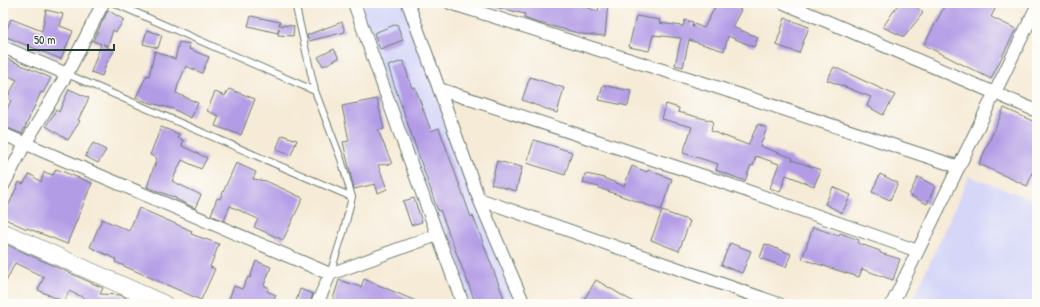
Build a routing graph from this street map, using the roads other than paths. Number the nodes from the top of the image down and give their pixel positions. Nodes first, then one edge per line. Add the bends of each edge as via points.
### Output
1 (103, 3) edge
2 (114, 3) edge
3 (295, 3) edge
4 (354, 3) edge
5 (408, 3) edge
6 (450, 3) edge
7 (784, 3) edge
8 (1037, 6) edge
9 (3, 47) edge
10 (67, 74) junction
11 (439, 89) junction
12 (315, 91) junction
13 (995, 92) junction
14 (1037, 111) edge
15 (3, 134) edge
16 (25, 144) junction
17 (958, 167) junction
18 (3, 186) edge
19 (352, 197) junction
20 (479, 199) junction
21 (3, 232) edge
22 (437, 235) junction
23 (918, 251) junction
24 (330, 274) junction
25 (164, 304) edge
26 (317, 304) edge
27 (463, 304) edge
28 (524, 304) edge
29 (779, 304) edge
30 (892, 304) edge

1 - 10 street
2 - 12 lane
3 - 12 lane
4 - 22 street
5 - 11 street
6 - 17 street
7 - 13 street
8 - 13 street
9 - 10 street
10 - 16 street
10 - 19 lane
11 - 20 street
11 - 23 street via 722,182
12 - 19 lane via 341,159
13 - 14 street
13 - 17 street
15 - 16 street
16 - 18 street
16 - 24 street
17 - 23 street
19 - 24 lane
20 - 28 street
20 - 29 street
21 - 25 street
22 - 24 street
22 - 27 street
23 - 30 street
24 - 26 street

